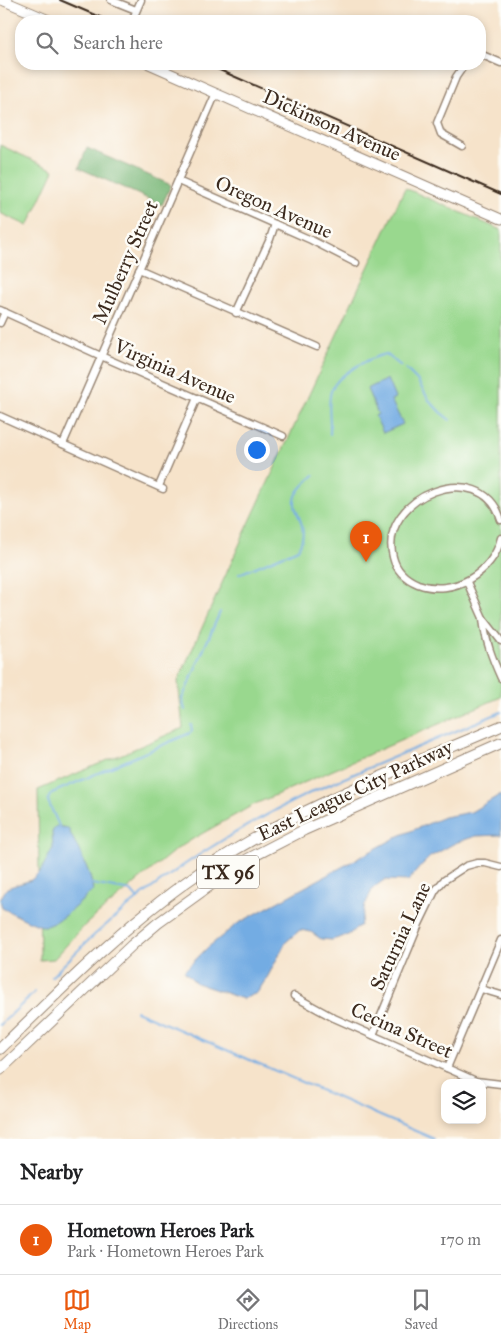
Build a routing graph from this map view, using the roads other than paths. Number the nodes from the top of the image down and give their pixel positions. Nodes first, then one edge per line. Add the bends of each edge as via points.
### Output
1 (2, 0) edge
2 (111, 0) edge
3 (141, 0) edge
4 (136, 10) junction
5 (37, 15) edge
6 (134, 15) edge
7 (486, 57) edge
8 (501, 63) edge
9 (162, 70) edge
10 (461, 70) edge
11 (216, 94) junction
12 (462, 146) dead end
13 (178, 181) junction
14 (501, 219) edge
15 (275, 224) junction
16 (356, 263) dead end
17 (139, 269) junction
18 (3, 311) edge
19 (236, 313) junction
20 (0, 323) edge
21 (317, 347) dead end
22 (101, 356) junction
23 (197, 398) junction
24 (0, 416) edge
25 (284, 436) dead end
26 (63, 444) junction
27 (501, 520) edge
28 (501, 538) edge
29 (467, 582) junction
30 (483, 618) junction
31 (501, 641) edge
32 (501, 676) edge
33 (501, 726) edge
34 (501, 743) edge
35 (501, 867) edge
36 (501, 940) edge
37 (481, 989) junction
38 (501, 995) edge
39 (294, 996) dead end
40 (373, 1035) junction
41 (1, 1047) edge
42 (447, 1068) junction
43 (0, 1070) edge
44 (501, 1084) edge

1 - 5 street
2 - 4 street
3 - 4 street
4 - 6 street
7 - 8 street
9 - 11 street, Dickinson Avenue
10 - 12 street via 437,123 441,134
11 - 13 street, Mulberry Street
11 - 14 street, Dickinson Avenue
13 - 15 street, Oregon Avenue
13 - 17 street, Mulberry Street
15 - 16 street, Oregon Avenue
15 - 19 street
17 - 19 street
17 - 22 street, Mulberry Street
18 - 20 street
18 - 22 street, Virginia Avenue
19 - 21 street
22 - 23 street, Virginia Avenue
22 - 26 street, Mulberry Street
23 - 25 street, Virginia Avenue
23 - 26 street via 161,487
24 - 26 street
27 - 29 street via 486,496 478,490 457,487 420,498 395,524 392,555 405,576 430,587 449,587
28 - 29 street via 492,560
29 - 30 street
30 - 31 street
30 - 32 street via 488,647
33 - 41 main road, East League City Parkway / TX 96 via 303,812 211,865 138,920
34 - 43 main road, East League City Parkway / TX 96 via 304,830 244,861 132,945
35 - 40 street, Saturnia Lane via 485,863 466,866 443,881 435,891
36 - 37 street
37 - 38 street
37 - 42 street
39 - 40 street, Cecina Street
40 - 42 street, Cecina Street
42 - 44 street, Cecina Street via 476,1081

